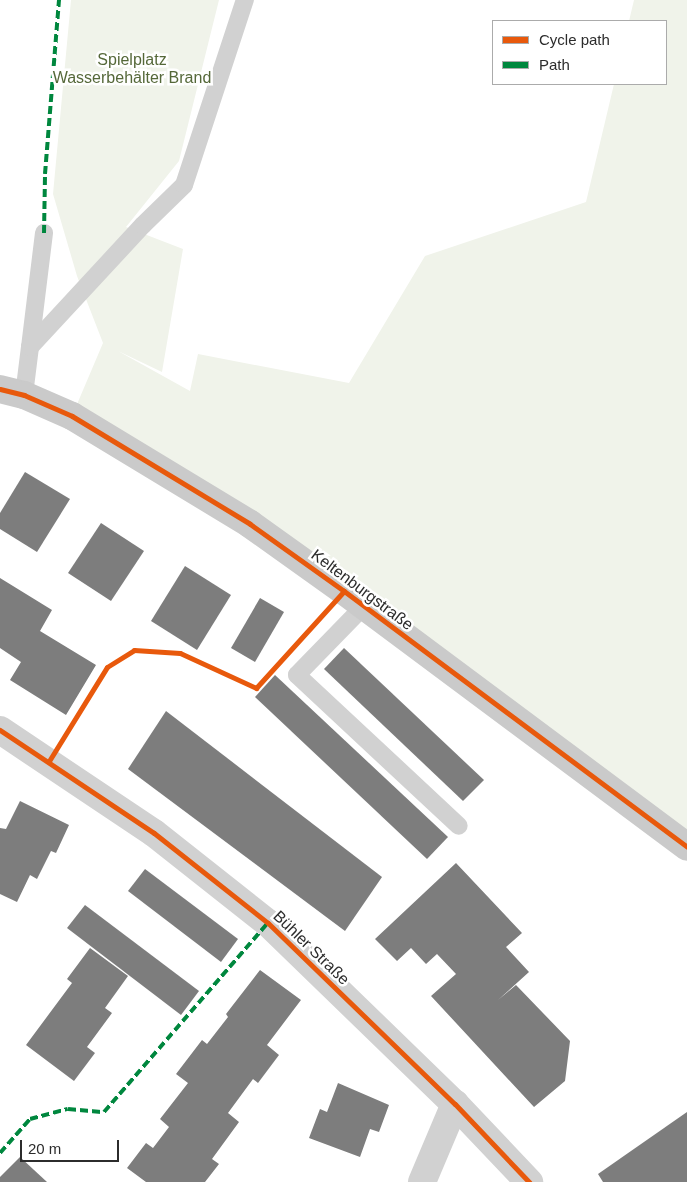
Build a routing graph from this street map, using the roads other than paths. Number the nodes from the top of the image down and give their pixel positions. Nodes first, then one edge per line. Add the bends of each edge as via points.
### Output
1 (245, 0) edge
2 (44, 233) dead end
3 (30, 347) junction
4 (12, 392) edge
5 (364, 606) junction
6 (0, 730) edge
7 (459, 826) dead end
8 (687, 847) edge
9 (455, 1104) junction
10 (422, 1182) edge
11 (528, 1182) edge

1 - 3 lane via 184,185
2 - 3 lane
3 - 4 lane
4 - 5 street, Keltenburgstraße via 72,416 250,524
5 - 7 lane via 296,676
5 - 8 street, Keltenburgstraße
6 - 9 street, Bühler Straße via 154,833 268,923
9 - 10 street
9 - 11 street, Bühler Straße

